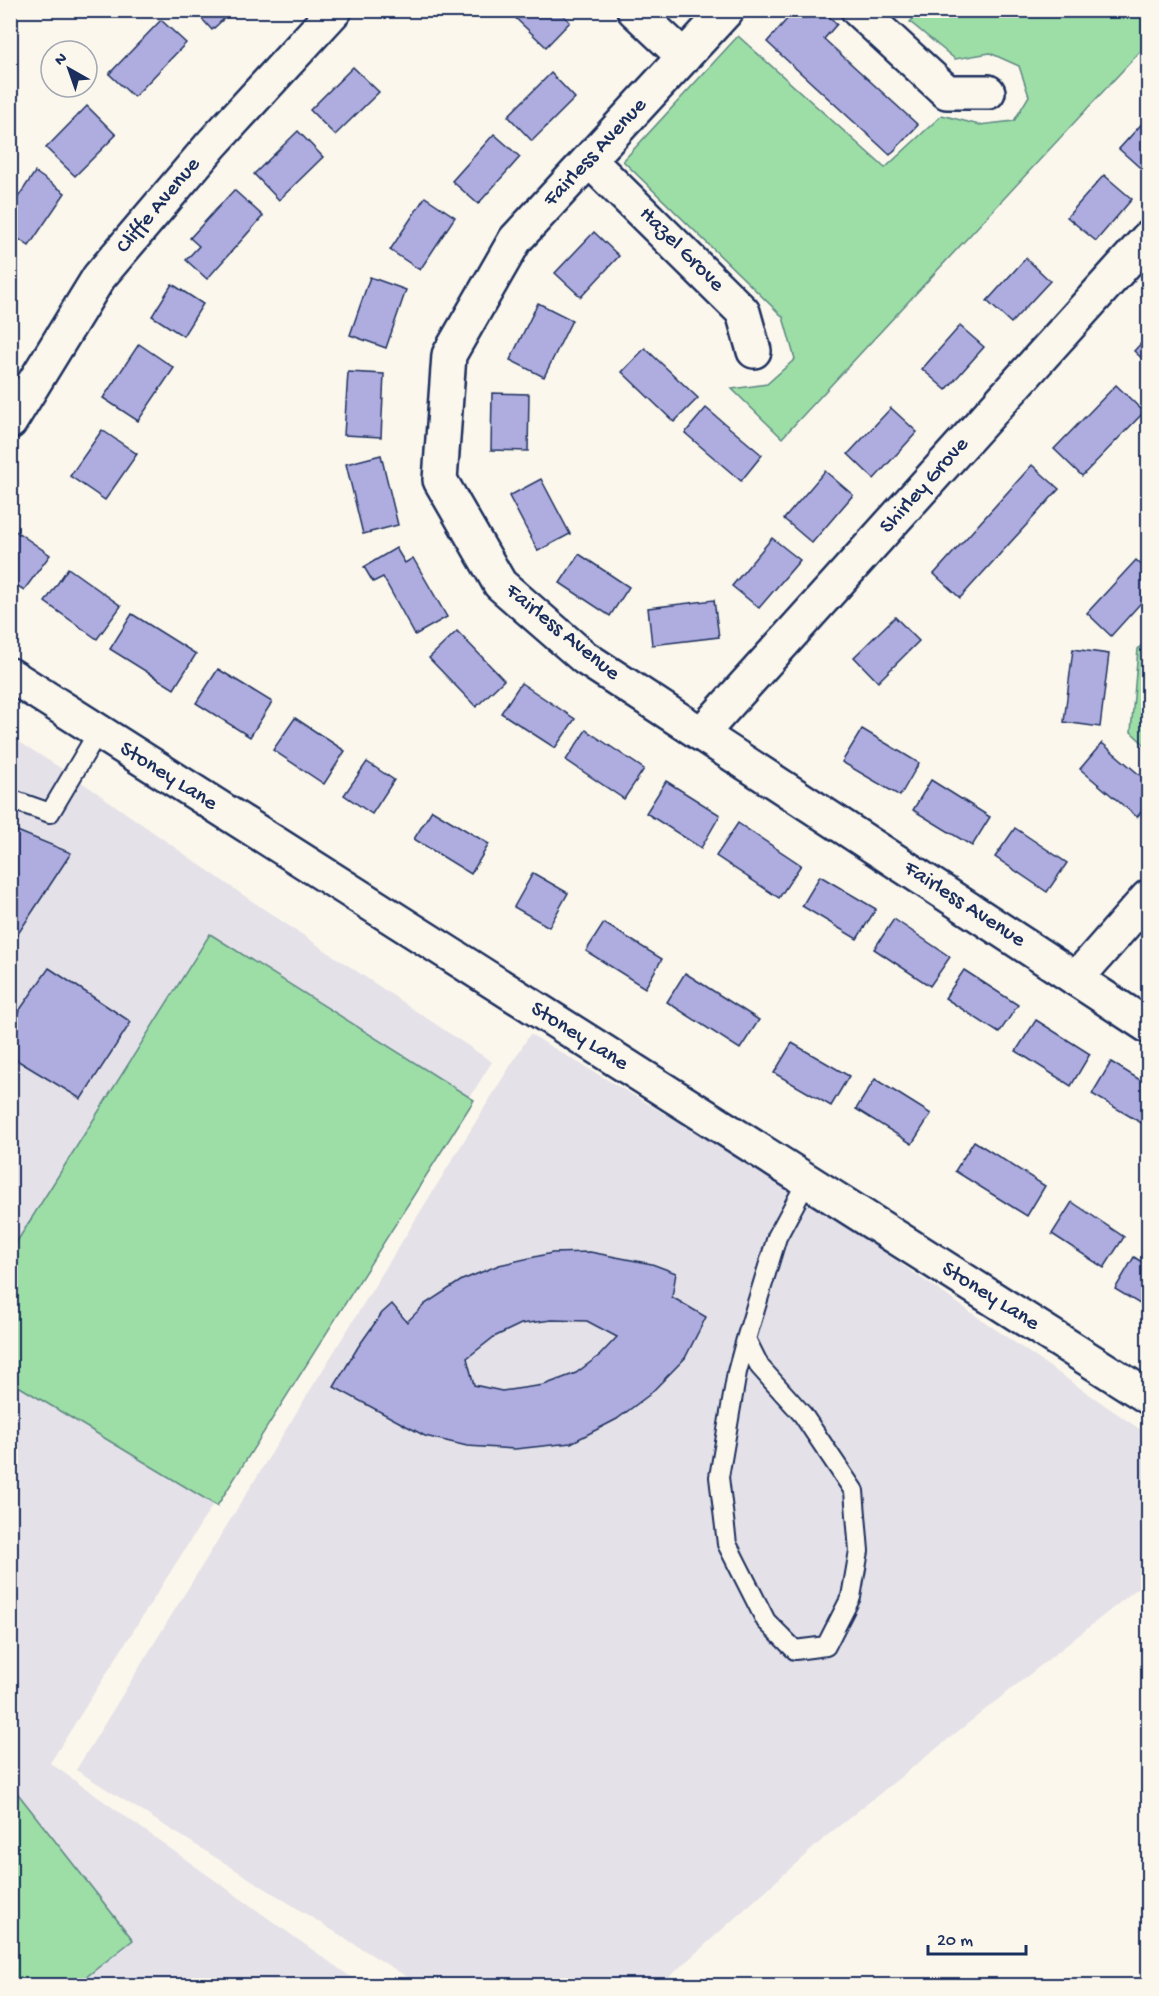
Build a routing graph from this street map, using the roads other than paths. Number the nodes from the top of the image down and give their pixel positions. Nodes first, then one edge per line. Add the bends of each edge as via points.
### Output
1 (335, 10) edge
2 (634, 10) edge
3 (727, 10) edge
4 (858, 10) edge
5 (684, 57) junction
6 (988, 92) dead end
7 (589, 160) junction
8 (1149, 238) edge
9 (754, 351) dead end
10 (10, 422) edge
11 (10, 675) edge
12 (98, 732) junction
13 (701, 734) junction
14 (10, 799) edge
15 (1149, 897) edge
16 (1076, 979) junction
17 (1149, 1026) edge
18 (807, 1181) junction
19 (746, 1339) junction
20 (1149, 1397) edge

1 - 10 street, Cliffe Avenue via 212,144 99,277
2 - 5 street
3 - 5 street, Fairless Avenue
4 - 6 street via 947,92
5 - 7 street, Fairless Avenue
7 - 9 street, Hazel Grove via 743,312
7 - 13 street, Fairless Avenue via 515,240 449,355 440,480 500,584 585,658
8 - 13 street, Shirley Grove
11 - 12 street, Stoney Lane
12 - 14 lane via 50,813
12 - 18 street, Stoney Lane
13 - 16 street, Fairless Avenue
15 - 16 street
16 - 17 street, Fairless Avenue
18 - 19 lane via 777,1237
18 - 20 street, Stoney Lane
19 - 19 lane via 760,1367 803,1415 854,1491 859,1551 851,1597 826,1646 795,1650 766,1621 727,1544 719,1477

